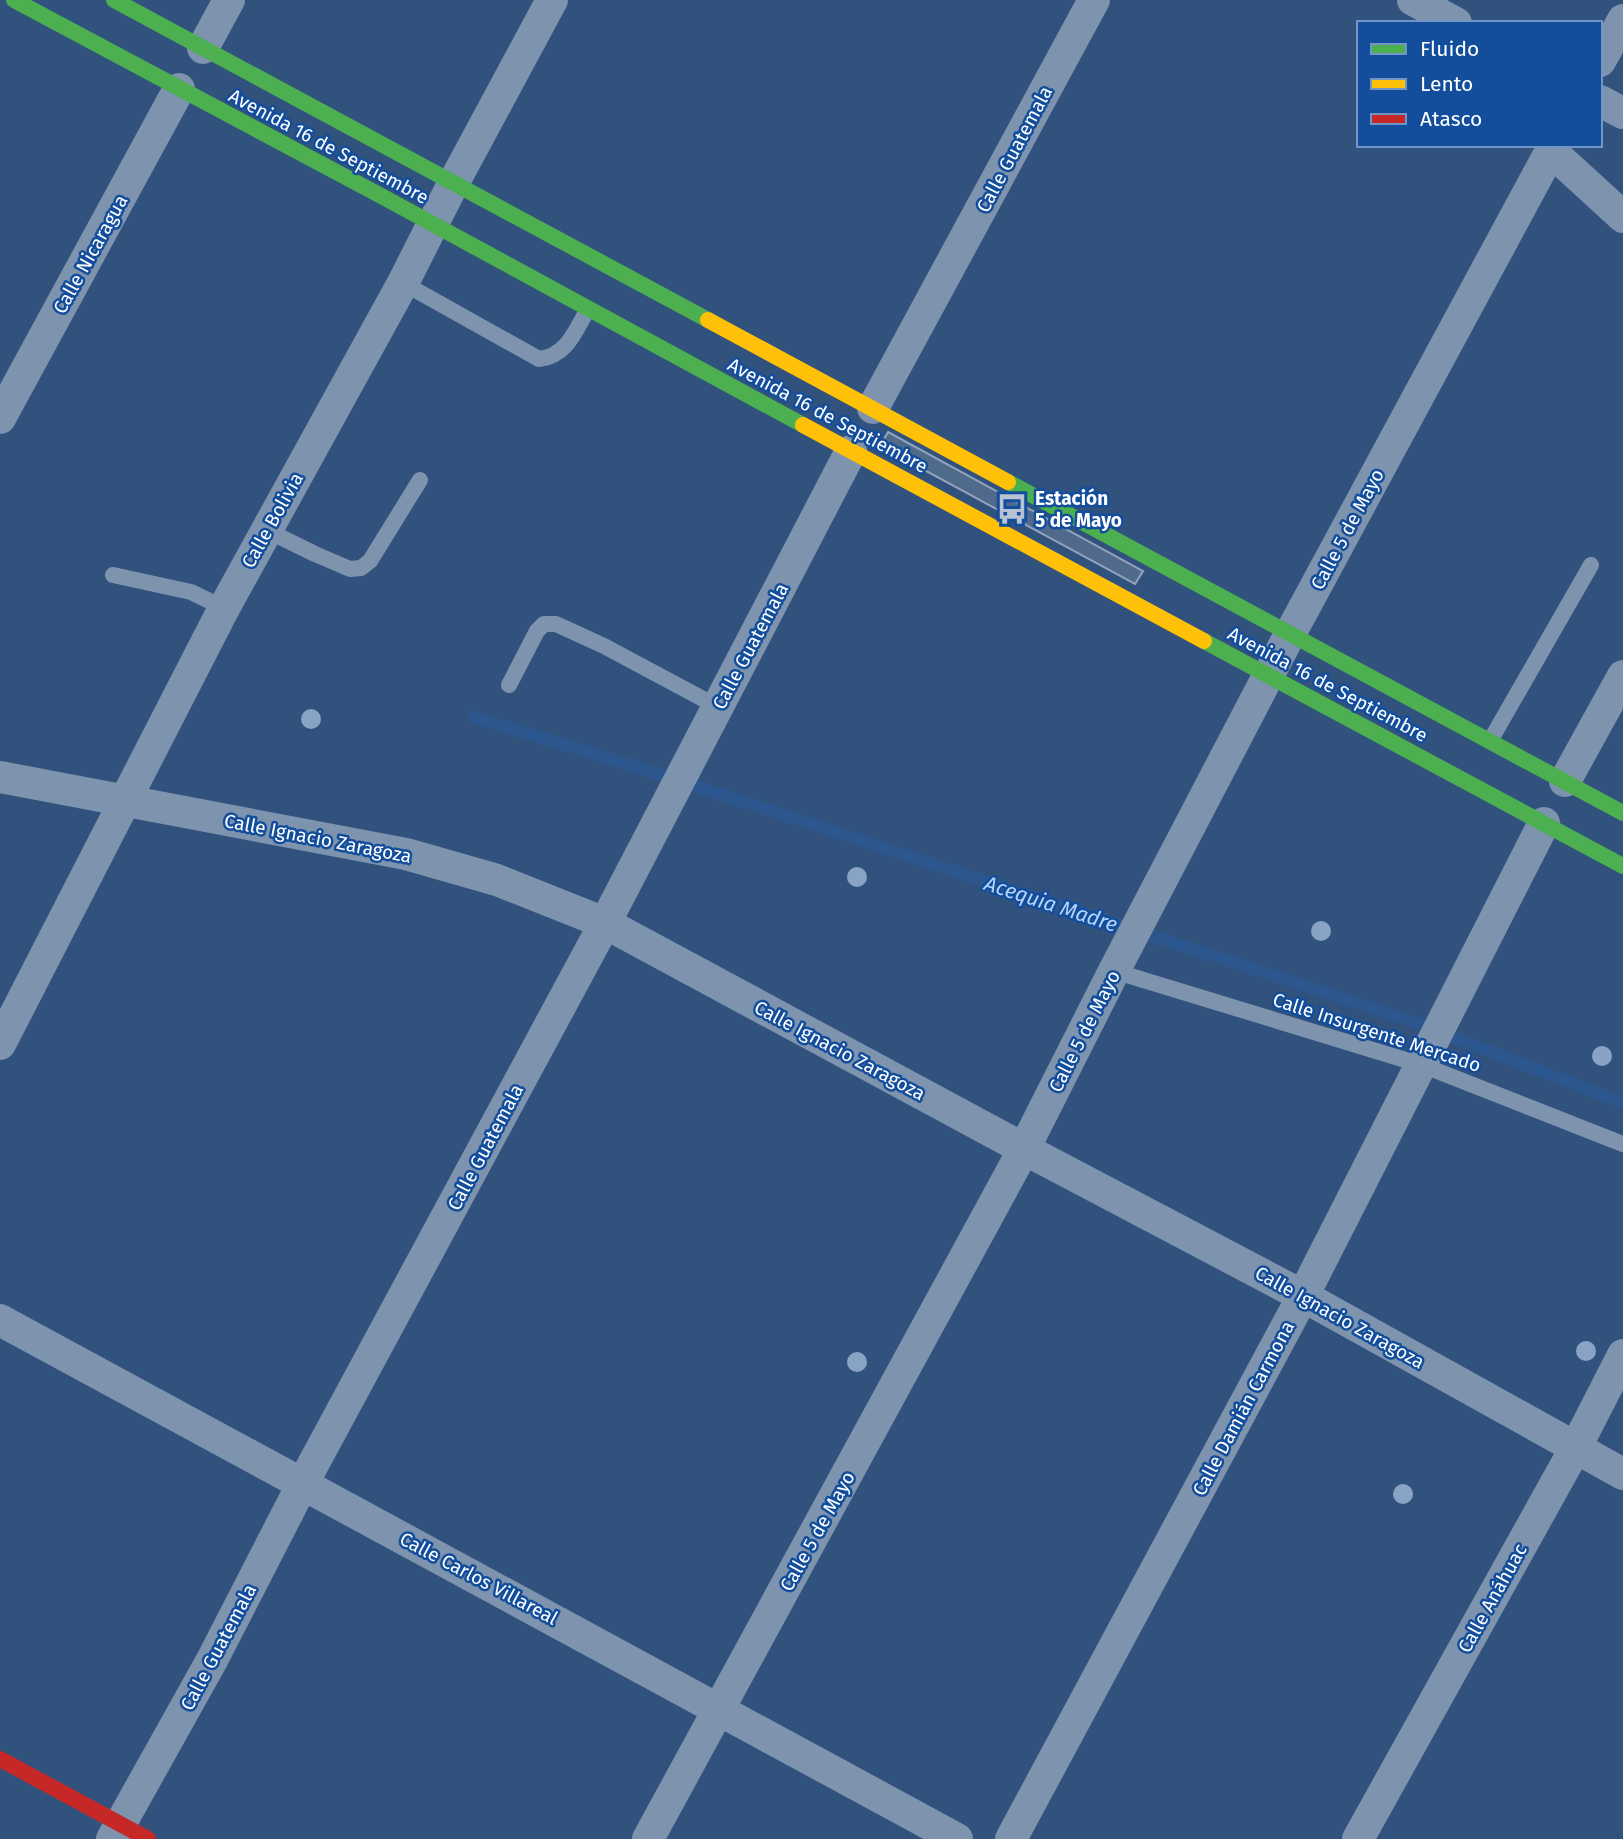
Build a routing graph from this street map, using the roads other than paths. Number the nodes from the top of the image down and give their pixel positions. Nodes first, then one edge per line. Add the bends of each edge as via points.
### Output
1 (14, 0) edge
2 (114, 0) edge
3 (229, 0) edge
4 (552, 0) edge
5 (1094, 0) edge
6 (1413, 0) edge
7 (1623, 20) edge
8 (1452, 21) edge
9 (203, 48) junction
10 (1602, 57) edge
11 (179, 89) junction
12 (1602, 102) edge
13 (1623, 113) edge
14 (1552, 148) edge
15 (454, 182) junction
16 (1623, 218) edge
17 (432, 225) junction
18 (403, 283) junction
19 (588, 309) junction
20 (873, 408) junction
21 (0, 418) edge
22 (851, 452) junction
23 (420, 480) dead end
24 (267, 530) junction
25 (1591, 565) dead end
26 (113, 575) dead end
27 (225, 608) junction
28 (1290, 634) junction
29 (1269, 676) junction
30 (1623, 676) edge
31 (509, 685) dead end
32 (718, 706) junction
33 (1490, 741) junction
34 (0, 777) edge
35 (1565, 782) junction
36 (124, 802) junction
37 (1623, 813) edge
38 (1544, 824) junction
39 (1623, 866) edge
40 (605, 923) junction
41 (1118, 963) junction
42 (0, 1044) edge
43 (1425, 1059) junction
44 (1623, 1144) edge
45 (1024, 1149) junction
46 (1303, 1296) junction
47 (0, 1320) edge
48 (1623, 1355) edge
49 (1576, 1447) junction
50 (1623, 1474) edge
51 (303, 1483) junction
52 (719, 1709) junction
53 (0, 1759) edge
54 (116, 1832) edge
55 (148, 1839) edge
56 (648, 1839) edge
57 (957, 1839) edge
58 (1011, 1839) edge
59 (1358, 1839) edge

1 - 11 main road, Avenida 16 de Septiembre
2 - 9 main road, Avenida 16 de Septiembre
3 - 9 street
4 - 15 street, Calle Bolivia
5 - 20 street, Calle Guatemala
6 - 8 street
7 - 10 street
9 - 15 main road, Avenida 16 de Septiembre
11 - 17 main road, Avenida 16 de Septiembre
11 - 21 street, Calle Nicaragua
12 - 13 street
14 - 16 street
14 - 28 street, Calle 5 de Mayo
15 - 17 street, Calle Bolivia
15 - 20 main road, Avenida 16 de Septiembre
17 - 18 street, Calle Bolivia
17 - 19 main road, Avenida 16 de Septiembre
18 - 19 lane via 540,359 562,350
18 - 24 street, Calle Bolivia
19 - 22 main road, Avenida 16 de Septiembre
20 - 28 main road, Avenida 16 de Septiembre
22 - 29 main road, Avenida 16 de Septiembre
22 - 32 street, Calle Guatemala
23 - 24 lane via 370,561 361,568 350,569
24 - 27 street, Calle Bolivia
25 - 33 lane
26 - 27 lane via 191,592
27 - 36 street, Calle Bolivia
28 - 29 street, Calle 5 de Mayo
28 - 33 main road, Avenida 16 de Septiembre
29 - 38 main road, Avenida 16 de Septiembre
29 - 41 street, Calle 5 de Mayo
30 - 35 street
31 - 32 lane via 537,631 544,624 556,624
32 - 40 street, Calle Guatemala
33 - 35 main road, Avenida 16 de Septiembre
34 - 36 street, Calle Ignacio Zaragoza
35 - 37 main road, Avenida 16 de Septiembre
36 - 40 street, Calle Ignacio Zaragoza via 406,854 497,880
36 - 42 street, Calle Bolivia
38 - 39 main road, Avenida 16 de Septiembre
38 - 43 street, Calle Damián Carmona
40 - 45 street, Calle Ignacio Zaragoza
40 - 51 street, Calle Guatemala
41 - 43 lane, Calle Insurgente Mercado
41 - 45 street, Calle 5 de Mayo
43 - 44 lane, Calle Insurgente Mercado
43 - 46 street, Calle Damián Carmona
45 - 46 street, Calle Ignacio Zaragoza
45 - 52 street, Calle 5 de Mayo
46 - 49 street, Calle Ignacio Zaragoza
46 - 58 street, Calle Damián Carmona
47 - 51 street, Calle Carlos Villareal
48 - 49 street, Calle Anáhuac
49 - 50 street, Calle Ignacio Zaragoza
49 - 59 street, Calle Anáhuac
51 - 52 street, Calle Carlos Villareal
51 - 54 street, Calle Guatemala
52 - 56 street, Calle 5 de Mayo
52 - 57 street, Calle Carlos Villareal
53 - 54 main road
54 - 55 main road

